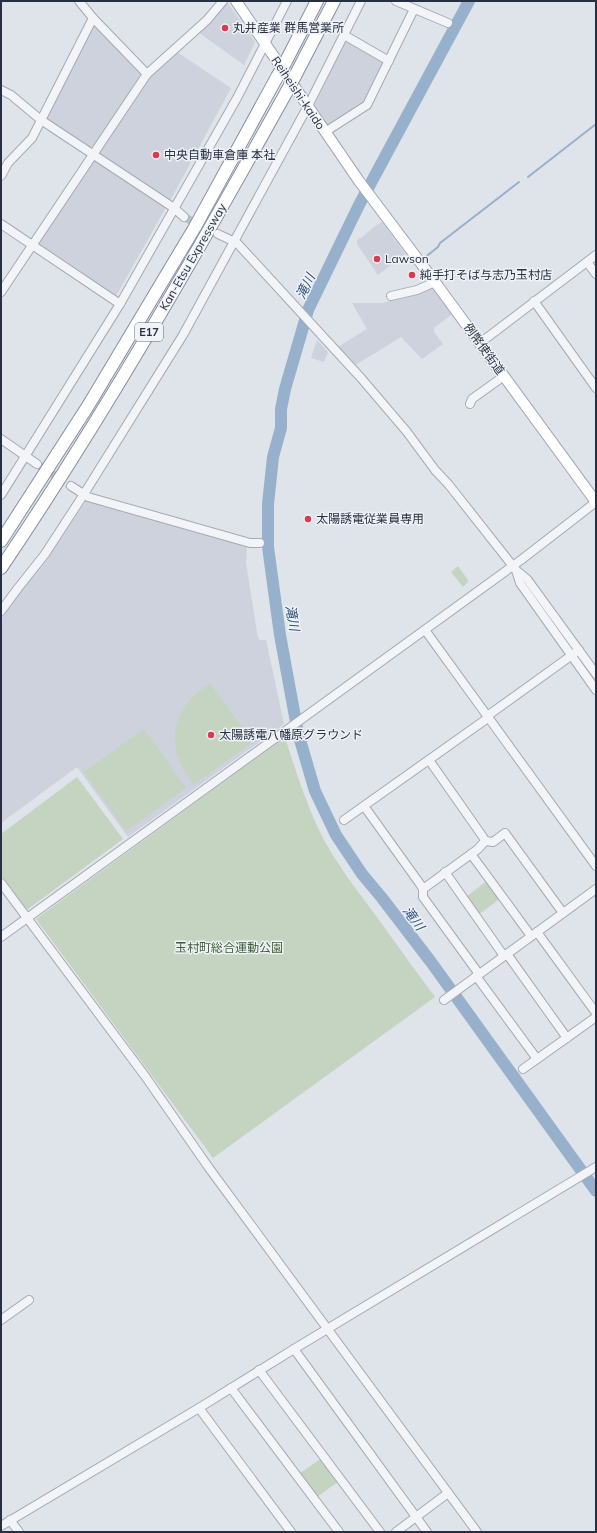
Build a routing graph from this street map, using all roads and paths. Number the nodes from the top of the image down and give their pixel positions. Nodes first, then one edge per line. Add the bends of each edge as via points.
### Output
1 (78, 1) edge
2 (223, 1) edge
3 (236, 1) edge
4 (287, 1) edge
5 (317, 1) edge
6 (334, 1) edge
7 (361, 1) edge
8 (396, 1) edge
9 (414, 9) junction
10 (93, 18) junction
11 (448, 23) dead end
12 (344, 35) junction
13 (264, 44) junction
14 (389, 61) junction
15 (148, 74) junction
16 (1, 90) edge
17 (308, 106) junction
18 (41, 120) junction
19 (325, 132) junction
20 (93, 154) junction
21 (1, 176) edge
22 (372, 197) joint
23 (174, 208) junction
24 (184, 217) tunnel mouth
25 (1, 224) edge
26 (218, 234) tunnel mouth
27 (232, 241) junction
28 (33, 245) junction
29 (596, 255) edge
30 (587, 262) junction
31 (596, 274) edge
32 (435, 282) junction
33 (1, 292) edge
34 (391, 296) dead end
35 (534, 301) junction
36 (120, 304) junction
37 (480, 343) junction
38 (504, 376) junction
39 (596, 388) edge
40 (470, 404) dead end
41 (1, 439) edge
42 (26, 457) junction
43 (38, 464) tunnel mouth
44 (71, 486) tunnel mouth
45 (84, 494) junction
46 (1, 495) edge
47 (595, 498) edge
48 (1, 541) edge
49 (260, 543) dead end
50 (1, 568) edge
51 (514, 568) junction
52 (1, 611) edge
53 (425, 630) junction
54 (579, 650) junction
55 (572, 655) junction
56 (596, 674) edge
57 (596, 690) edge
58 (488, 717) junction
59 (429, 760) junction
60 (364, 806) junction
61 (344, 820) dead end
62 (485, 841) junction
63 (471, 854) junction
64 (596, 866) edge
65 (445, 872) junction
66 (1, 883) edge
67 (423, 889) junction
68 (596, 889) edge
69 (564, 913) junction
70 (27, 918) junction
71 (534, 934) junction
72 (1, 937) edge
73 (505, 955) junction
74 (478, 975) junction
75 (445, 999) dead end
76 (596, 1013) edge
77 (596, 1017) edge
78 (567, 1038) junction
79 (536, 1059) junction
80 (523, 1069) dead end
81 (593, 1168) edge
82 (29, 1300) dead end
83 (1, 1320) edge
84 (328, 1330) junction
85 (294, 1349) junction
86 (259, 1370) junction
87 (231, 1388) junction
88 (199, 1408) junction
89 (448, 1493) junction
90 (416, 1517) junction
91 (10, 1520) junction
92 (1, 1526) edge
93 (19, 1532) edge
94 (291, 1532) edge
95 (340, 1532) edge
96 (380, 1532) edge
97 (396, 1532) edge
98 (427, 1532) edge
99 (477, 1532) edge

1 - 10 street
2 - 15 street via 207,20
3 - 13 main road, Reiheishi-kaido
4 - 13 street
5 - 48 highway, Kan-Etsu Expressway / E17, bridge via 195,227 88,406
6 - 50 highway, Kan-Etsu Expressway / E17, bridge via 287,91 144,342
7 - 12 street
8 - 9 street
9 - 11 street
9 - 14 street
10 - 15 street
10 - 18 street
12 - 14 street
12 - 17 street
13 - 17 main road, Reiheishi-kaido
13 - 23 street via 237,98
14 - 19 street via 367,105
15 - 20 street
16 - 18 street
17 - 19 main road, Reiheishi-kaido
17 - 27 street
18 - 20 street
18 - 21 street via 32,138 8,163
19 - 22 main road, Reiheishi-kaido
20 - 23 street
20 - 28 street
22 - 32 main road, 例幣使街道
23 - 24 street
23 - 36 street
25 - 28 street
26 - 27 street
27 - 45 street via 183,335
27 - 51 street via 237,243 363,380
28 - 33 street
28 - 36 street
29 - 30 street
30 - 31 street
30 - 35 street
32 - 34 street via 418,290
32 - 37 main road, 例幣使街道
35 - 37 street
35 - 39 street
36 - 42 street
37 - 38 main road, 例幣使街道
38 - 40 street via 472,399
38 - 47 main road, 例幣使街道
41 - 42 street
42 - 43 street
42 - 46 street
44 - 45 street
45 - 49 street via 250,543
45 - 52 street via 40,560
47 - 51 street
51 - 53 street
51 - 54 street via 527,579
51 - 55 street via 520,583
53 - 58 street
53 - 70 street
54 - 55 street
54 - 56 street
55 - 57 street
55 - 58 street
58 - 59 street
58 - 64 street
59 - 60 street
59 - 62 street
60 - 61 street
60 - 67 street
62 - 63 street
62 - 69 street via 493,842 505,833
63 - 65 street
63 - 71 street
65 - 67 street
65 - 73 street
66 - 70 street
67 - 74 street via 423,897
68 - 69 street
69 - 71 street
70 - 72 street
70 - 84 street
71 - 73 street
71 - 76 street
73 - 74 street
73 - 78 street
74 - 75 street
74 - 79 street
77 - 78 street
78 - 79 street
79 - 80 street
81 - 84 street
82 - 83 street
84 - 85 street
84 - 89 street
85 - 86 street
85 - 90 street
86 - 87 street
86 - 96 street
87 - 88 street
87 - 95 street
88 - 91 street
88 - 94 street
89 - 90 street
89 - 99 street
90 - 97 street
90 - 98 street
91 - 92 street
91 - 93 street

